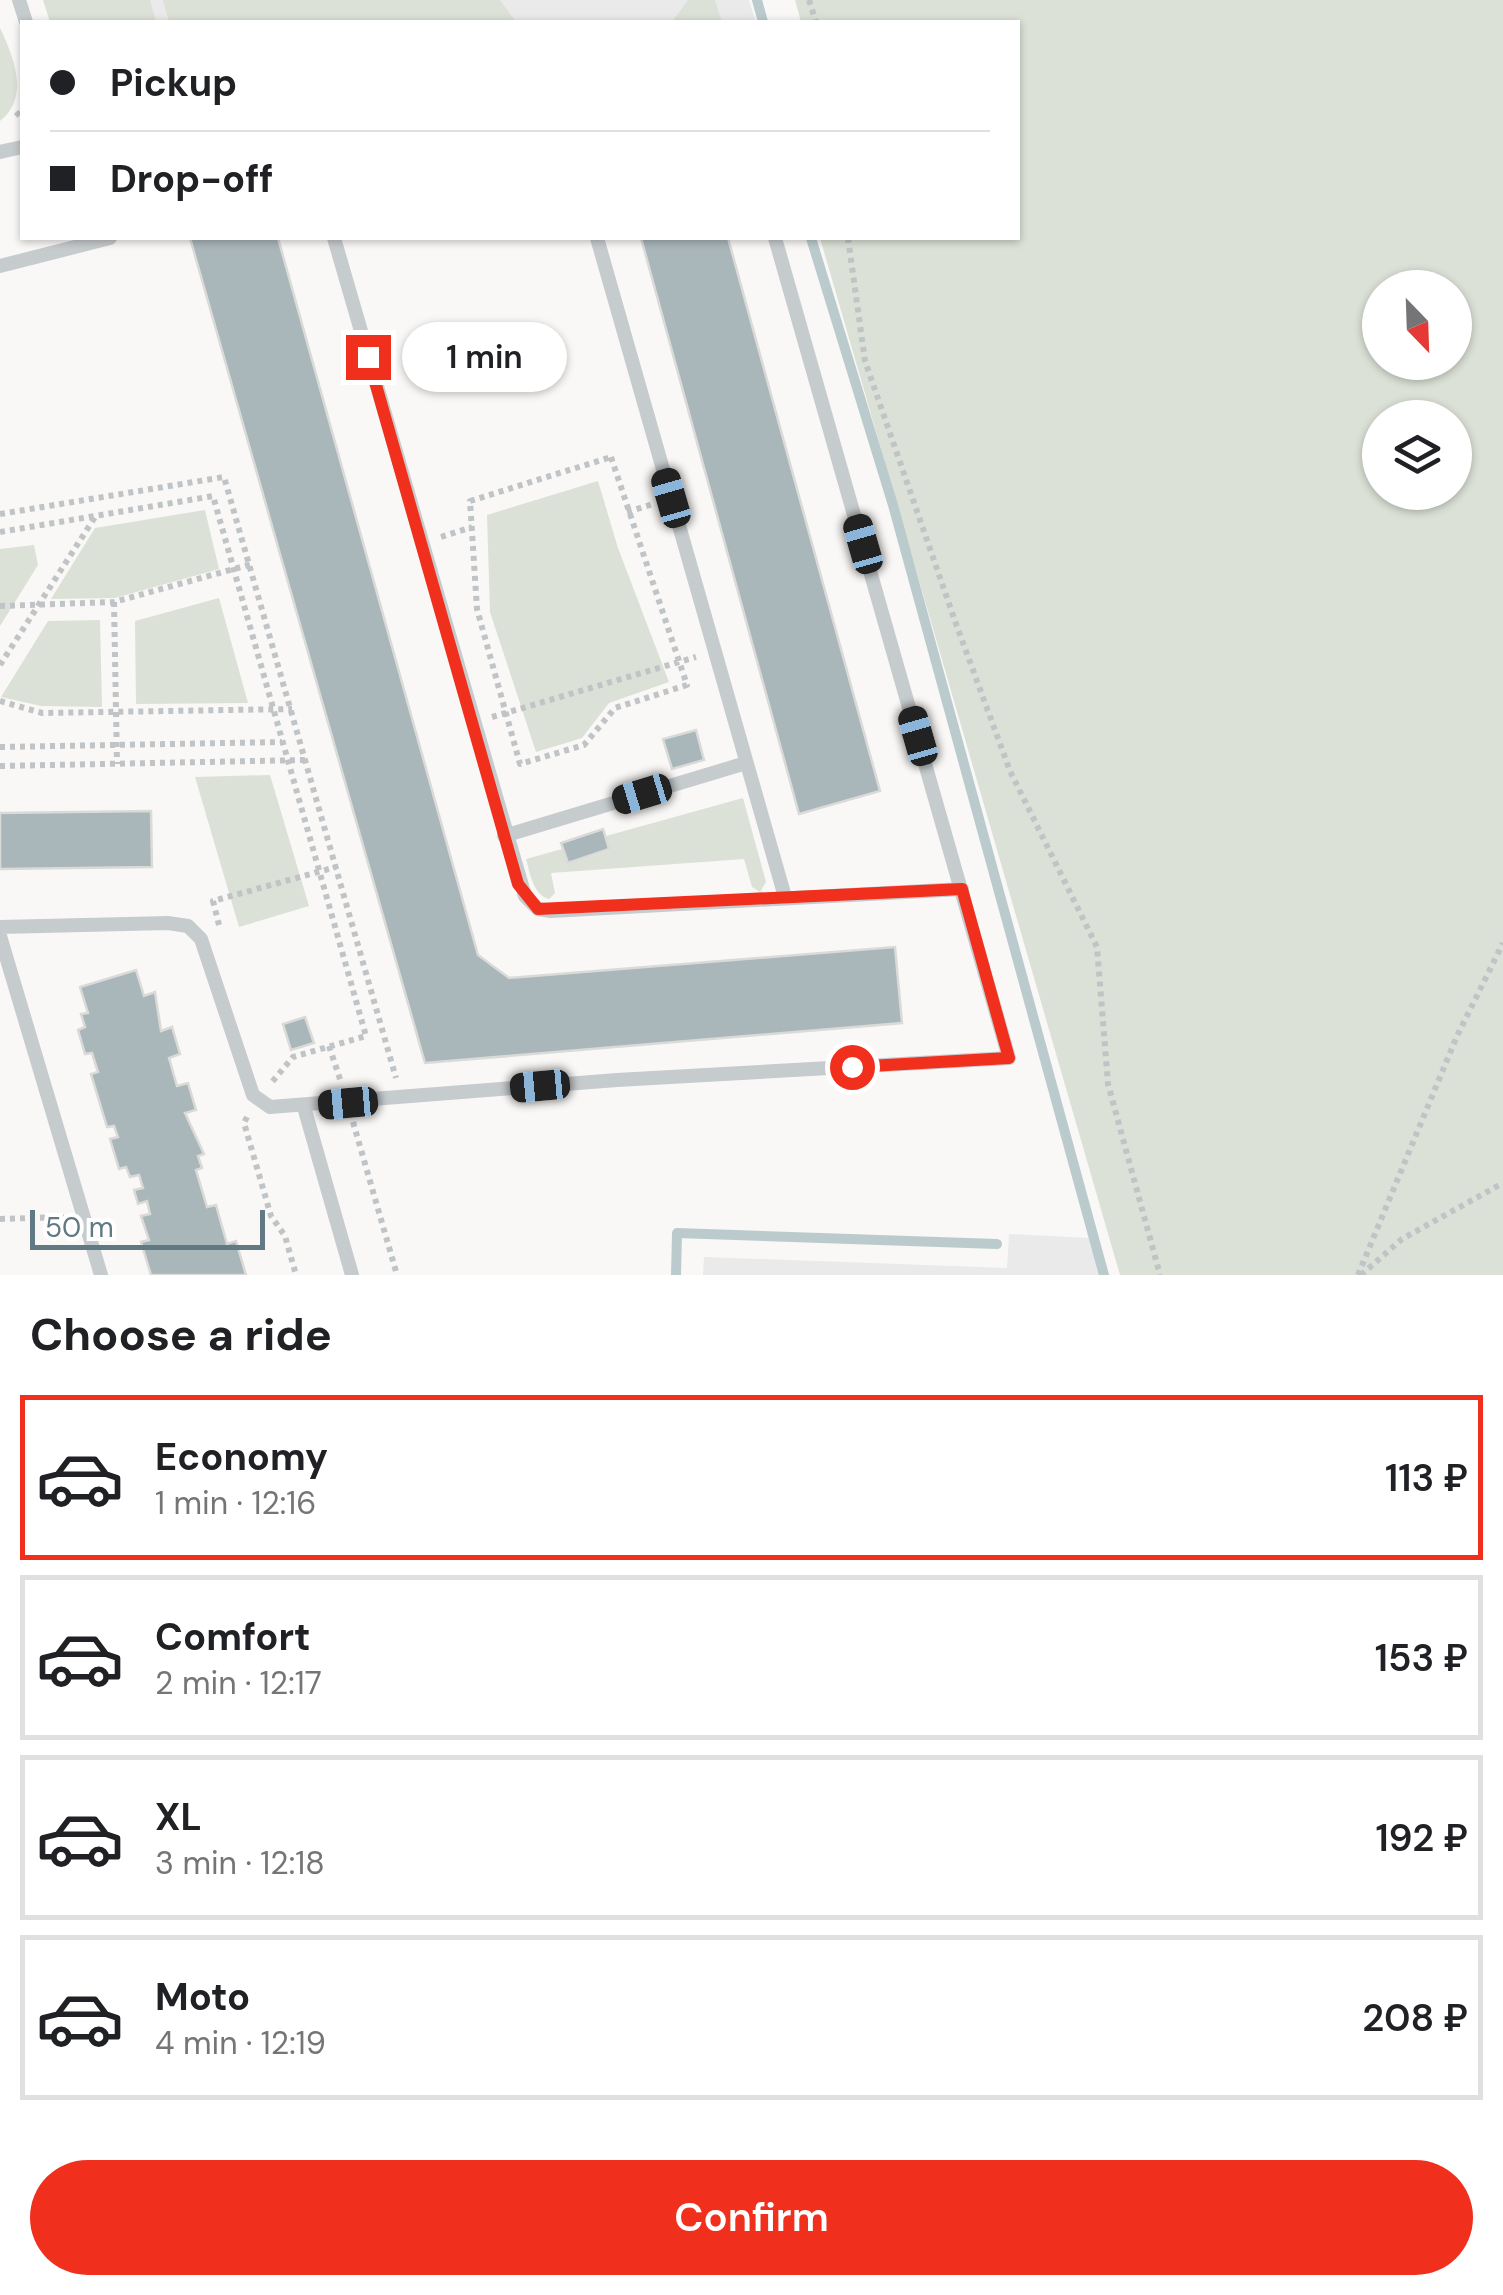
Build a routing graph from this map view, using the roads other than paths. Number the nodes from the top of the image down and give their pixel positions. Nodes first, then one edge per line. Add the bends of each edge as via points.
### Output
1 (102, 240) edge
2 (335, 240) edge
3 (597, 240) edge
4 (777, 240) edge
5 (0, 266) edge
6 (746, 763) junction
7 (504, 836) junction
8 (962, 889) junction
9 (785, 898) junction
10 (0, 926) edge
11 (0, 936) edge
12 (304, 1107) junction
13 (101, 1275) edge
14 (352, 1275) edge

1 - 5 lane
2 - 7 lane
3 - 6 lane
4 - 8 lane
6 - 7 lane
6 - 9 lane
7 - 9 lane via 518,884 538,909
8 - 9 lane
8 - 12 lane via 1009,1058 617,1080
10 - 12 lane via 188,926 202,939 258,1100 270,1107
11 - 13 lane
12 - 14 lane

